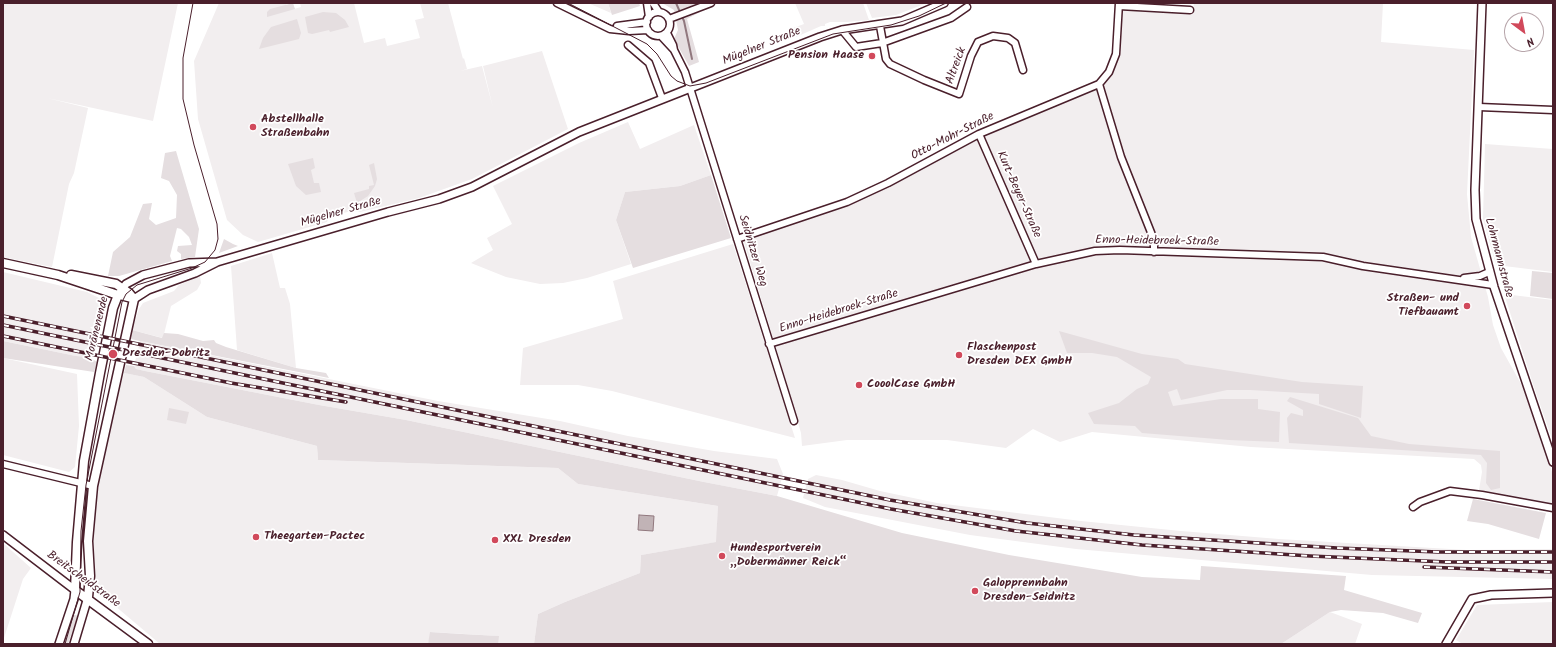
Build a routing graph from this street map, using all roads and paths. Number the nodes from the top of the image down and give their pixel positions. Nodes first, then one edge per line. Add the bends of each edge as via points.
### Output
1 (557, 3) edge
2 (647, 3) edge
3 (653, 3) edge
4 (944, 3) edge
5 (1482, 3) edge
6 (706, 4) edge
7 (1119, 5) edge
8 (968, 7) dead end
9 (1190, 10) dead end
10 (659, 12) junction
11 (669, 19) junction
12 (648, 20) junction
13 (605, 26) junction
14 (880, 26) junction
15 (648, 30) junction
16 (842, 30) junction
17 (664, 34) junction
18 (882, 43) junction
19 (628, 45) dead end
20 (1023, 70) dead end
21 (1099, 84) junction
22 (690, 88) junction
23 (662, 98) junction
24 (1479, 107) junction
25 (1553, 110) edge
26 (979, 134) junction
27 (737, 238) junction
28 (1154, 252) junction
29 (217, 262) junction
30 (3, 263) edge
31 (1036, 264) junction
32 (1489, 272) junction
33 (1459, 278) junction
34 (1493, 285) junction
35 (120, 291) junction
36 (134, 299) junction
37 (769, 344) junction
38 (794, 422) dead end
39 (1553, 462) edge
40 (3, 464) edge
41 (87, 485) junction
42 (1413, 507) dead end
43 (1553, 508) edge
44 (3, 535) edge
45 (75, 590) junction
46 (1553, 593) edge
47 (88, 597) junction
48 (59, 644) edge
49 (74, 644) edge
50 (148, 644) edge
51 (1446, 644) edge

1 - 13 street
2 - 12 street
3 - 10 street
4 - 14 street via 907,19
5 - 24 street, Lohrmannstraße
6 - 11 street
7 - 9 street
7 - 21 street via 1116,54
8 - 18 street via 951,18
10 - 11 street
10 - 12 street
11 - 17 street via 670,26
12 - 13 street via 621,27
12 - 15 street
13 - 15 street via 629,31
14 - 16 street
14 - 18 street, Altreick
15 - 17 street via 653,35
16 - 18 street via 856,48
16 - 22 street, Mügelner Straße
17 - 22 street, Seidnitzer Weg via 685,72
18 - 20 street, Altreick via 886,60 890,64 958,94 978,42 993,36 1008,38 1014,43
19 - 23 street via 649,63
21 - 26 street, Otto-Mohr-Straße
21 - 28 street via 1121,157 1154,240
22 - 23 street, Mügelner Straße
22 - 27 street, Seidnitzer Weg
23 - 29 street, Mügelner Straße via 579,132 472,187 424,204 388,212
24 - 25 street
24 - 32 street, Lohrmannstraße via 1475,208
26 - 27 street, Otto-Mohr-Straße via 847,202
26 - 31 street, Kurt-Beyer-Straße
27 - 37 street, Seidnitzer Weg
28 - 31 street, Enno-Heidebroek-Straße via 1095,251
28 - 33 street, Enno-Heidebroek-Straße via 1323,257 1364,266
29 - 35 street, Mügelner Straße via 189,263 160,270 134,278
29 - 36 street, Mügelner Straße via 148,290
30 - 35 main road via 107,282
31 - 37 street, Enno-Heidebroek-Straße
32 - 33 street, Enno-Heidebroek-Straße via 1480,276
32 - 34 street, Lohrmannstraße
33 - 34 street, Enno-Heidebroek-Straße
34 - 39 street, Lohrmannstraße
35 - 36 main road, Moränenende
35 - 41 main road, Moränenende via 100,373
36 - 41 main road, Moränenende
37 - 38 street, Seidnitzer Weg
40 - 41 street
41 - 45 main road, Moränenende
41 - 47 main road, Moränenende via 90,576
42 - 43 street via 1450,491
44 - 45 street, Breitscheidstraße
45 - 47 main road, Breitscheidstraße
45 - 48 street, Moränenende
46 - 51 street via 1490,595 1472,599
47 - 49 street, Moränenende
47 - 50 main road, Breitscheidstraße

